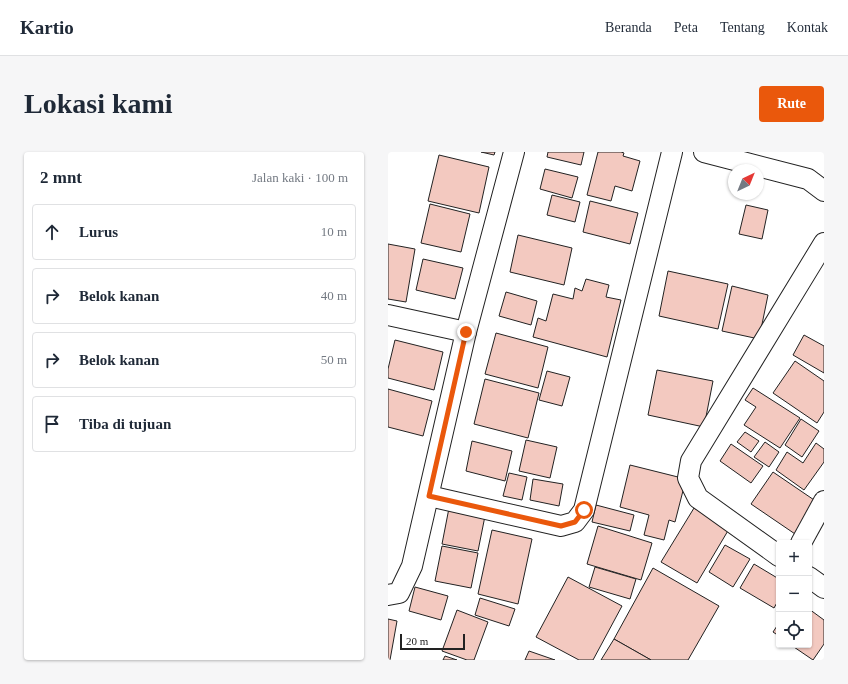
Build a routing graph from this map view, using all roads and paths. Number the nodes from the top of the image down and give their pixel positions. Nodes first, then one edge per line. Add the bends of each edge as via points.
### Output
1 (514, 152) edge
2 (672, 152) edge
3 (704, 152) edge
4 (824, 191) edge
5 (824, 244) edge
6 (388, 315) edge
7 (466, 332) junction
8 (429, 496) junction
9 (824, 501) edge
10 (802, 540) edge
11 (776, 554) edge
12 (812, 579) edge
13 (824, 588) edge
14 (388, 594) edge

1 - 7 street
2 - 8 street via 584,510 575,522 561,526
3 - 4 street via 808,179
5 - 11 street via 691,461 688,478 698,498
6 - 7 street
7 - 8 street
8 - 14 street via 412,566 399,593
9 - 10 street
12 - 13 street

